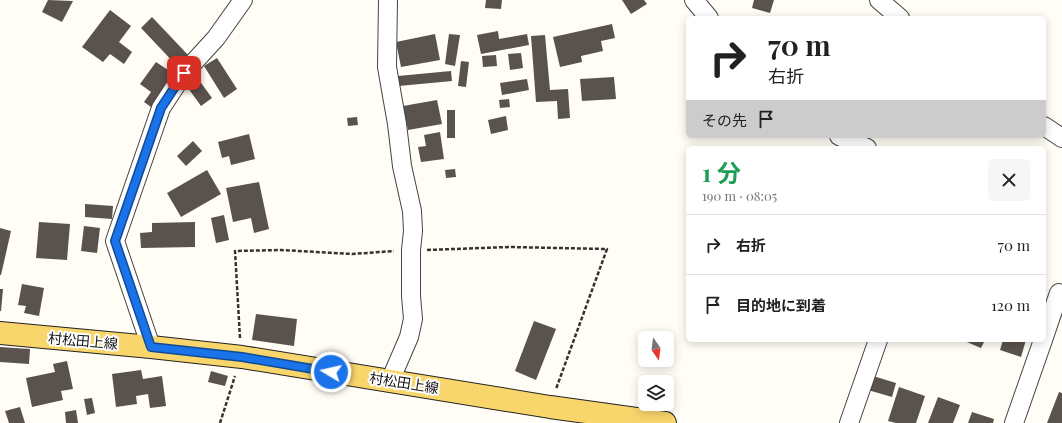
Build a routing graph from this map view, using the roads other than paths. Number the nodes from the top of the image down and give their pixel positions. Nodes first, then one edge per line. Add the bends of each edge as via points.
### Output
1 (243, 0) edge
2 (388, 0) edge
3 (694, 0) edge
4 (879, 0) edge
5 (707, 16) edge
6 (898, 16) edge
7 (1046, 127) edge
8 (844, 138) edge
9 (1062, 138) edge
10 (862, 146) edge
11 (1062, 294) edge
12 (0, 333) edge
13 (1046, 333) edge
14 (877, 342) edge
15 (1043, 342) edge
16 (151, 347) junction
17 (390, 381) junction
18 (665, 423) edge
19 (850, 423) edge
20 (1014, 423) edge

1 - 16 street via 216,38 184,73 161,108 115,241
2 - 17 street via 387,67 402,166 412,211 413,231 413,319 409,337
3 - 5 street
4 - 6 street
7 - 9 street
8 - 10 street
11 - 13 street via 1059,293
12 - 16 main road, 村松田上線
14 - 19 street
15 - 20 street
16 - 17 main road, 村松田上線 via 242,357
17 - 18 main road, 村松田上線

